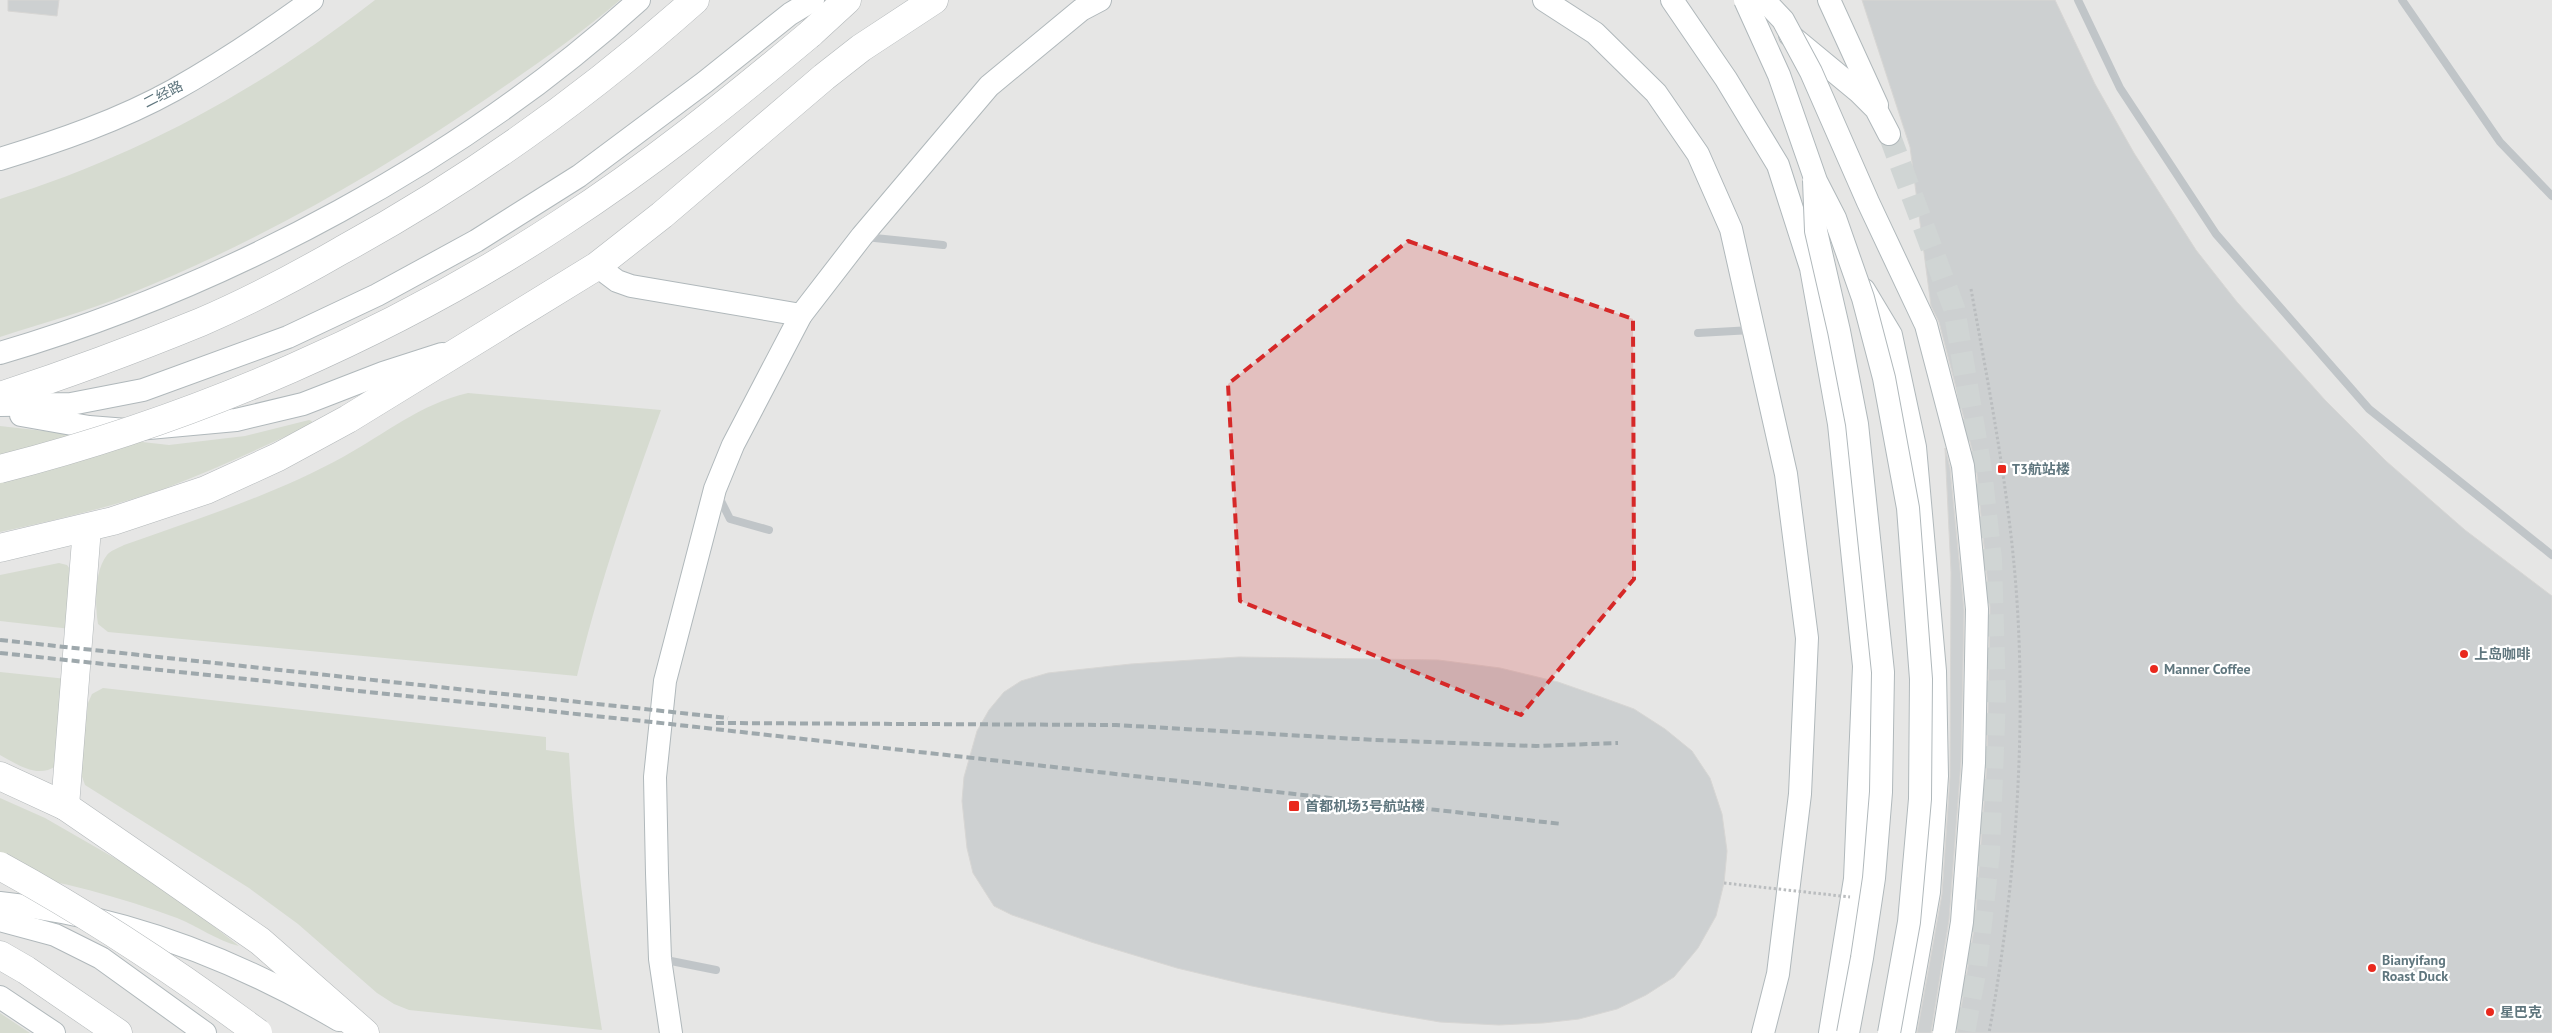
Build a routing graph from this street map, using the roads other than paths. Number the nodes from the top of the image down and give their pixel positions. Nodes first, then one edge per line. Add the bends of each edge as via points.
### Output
1 (312, 0) edge
2 (639, 0) edge
3 (695, 0) edge
4 (813, 0) edge
5 (847, 0) edge
6 (934, 0) edge
7 (1100, 0) edge
8 (1544, 0) edge
9 (1672, 0) edge
10 (1741, 0) edge
11 (1745, 0) edge
12 (1764, 0) edge
13 (1829, 0) edge
14 (2078, 0) edge
15 (2402, 0) edge
16 (0, 159) edge
17 (1778, 165) junction
18 (1813, 173) junction
19 (2552, 196) edge
20 (862, 236) junction
21 (943, 245) dead end
22 (596, 266) junction
23 (801, 315) junction
24 (1754, 330) junction
25 (1698, 332) dead end
26 (471, 343) junction
27 (0, 353) edge
28 (0, 396) edge
29 (0, 405) edge
30 (0, 412) edge
31 (0, 469) edge
32 (715, 489) junction
33 (87, 528) junction
34 (770, 530) dead end
35 (0, 548) edge
36 (2552, 555) edge
37 (0, 776) edge
38 (65, 806) junction
39 (0, 866) edge
40 (0, 903) edge
41 (0, 920) edge
42 (0, 954) edge
43 (660, 959) junction
44 (716, 970) dead end
45 (0, 997) edge
46 (54, 1033) edge
47 (118, 1033) edge
48 (205, 1033) edge
49 (258, 1033) edge
50 (361, 1033) edge
51 (366, 1033) edge
52 (671, 1033) edge
53 (1763, 1033) edge
54 (1830, 1033) edge
55 (1848, 1033) edge
56 (1889, 1033) edge
57 (1904, 1033) edge
58 (1944, 1033) edge

1 - 16 street, 二经路 via 173,90 102,123
2 - 27 street via 547,76 464,135 368,194 255,254 182,287 122,312
3 - 28 highway via 626,60 528,135 379,230 202,321
4 - 29 street via 790,14 579,176 476,241 377,295 288,337 143,390 71,404
5 - 31 highway, bridge via 722,107 653,159 541,236 421,304 308,360 150,425
6 - 22 highway via 861,48 817,82 676,204
7 - 20 street via 1081,10 989,86
8 - 24 street via 1594,32 1656,92 1698,154 1731,229
9 - 17 street via 1726,79
10 - 13 street via 1804,45 1859,92 1876,110 1889,134
11 - 18 street, bridge via 1784,88
12 - 58 street, bridge via 1783,20 1811,72 1926,325 1963,466 1977,609 1974,763 1962,922
14 - 36 lane via 2120,88 2216,234 2369,409
15 - 19 lane via 2500,142
17 - 54 street via 1811,268 1839,424 1864,666 1854,879
17 - 57 street via 1822,218 1891,335 1915,447 1935,672 1937,776 1929,892
18 - 55 street, bridge via 1816,231 1857,424 1883,672 1881,784 1874,878
18 - 56 street, bridge via 1838,225 1877,346 1903,475 1914,573 1921,679 1920,800 1910,922
20 - 21 lane
20 - 23 street
22 - 23 street via 617,281 631,286
22 - 26 highway via 536,306
23 - 32 street via 733,445
24 - 25 lane
24 - 53 street via 1786,474 1807,638 1800,794 1778,974
26 - 30 street via 304,404 236,420 127,430
26 - 33 highway via 348,418 248,472 160,507
32 - 34 lane via 730,519
32 - 43 street via 664,681 655,777
33 - 35 highway
33 - 38 highway
37 - 38 highway
38 - 51 highway via 260,941
39 - 49 highway, bridge via 60,899 133,946
40 - 50 street via 126,927 177,943 281,988
41 - 48 street via 56,935 101,958
42 - 47 highway
43 - 44 lane
43 - 52 street
45 - 46 street

